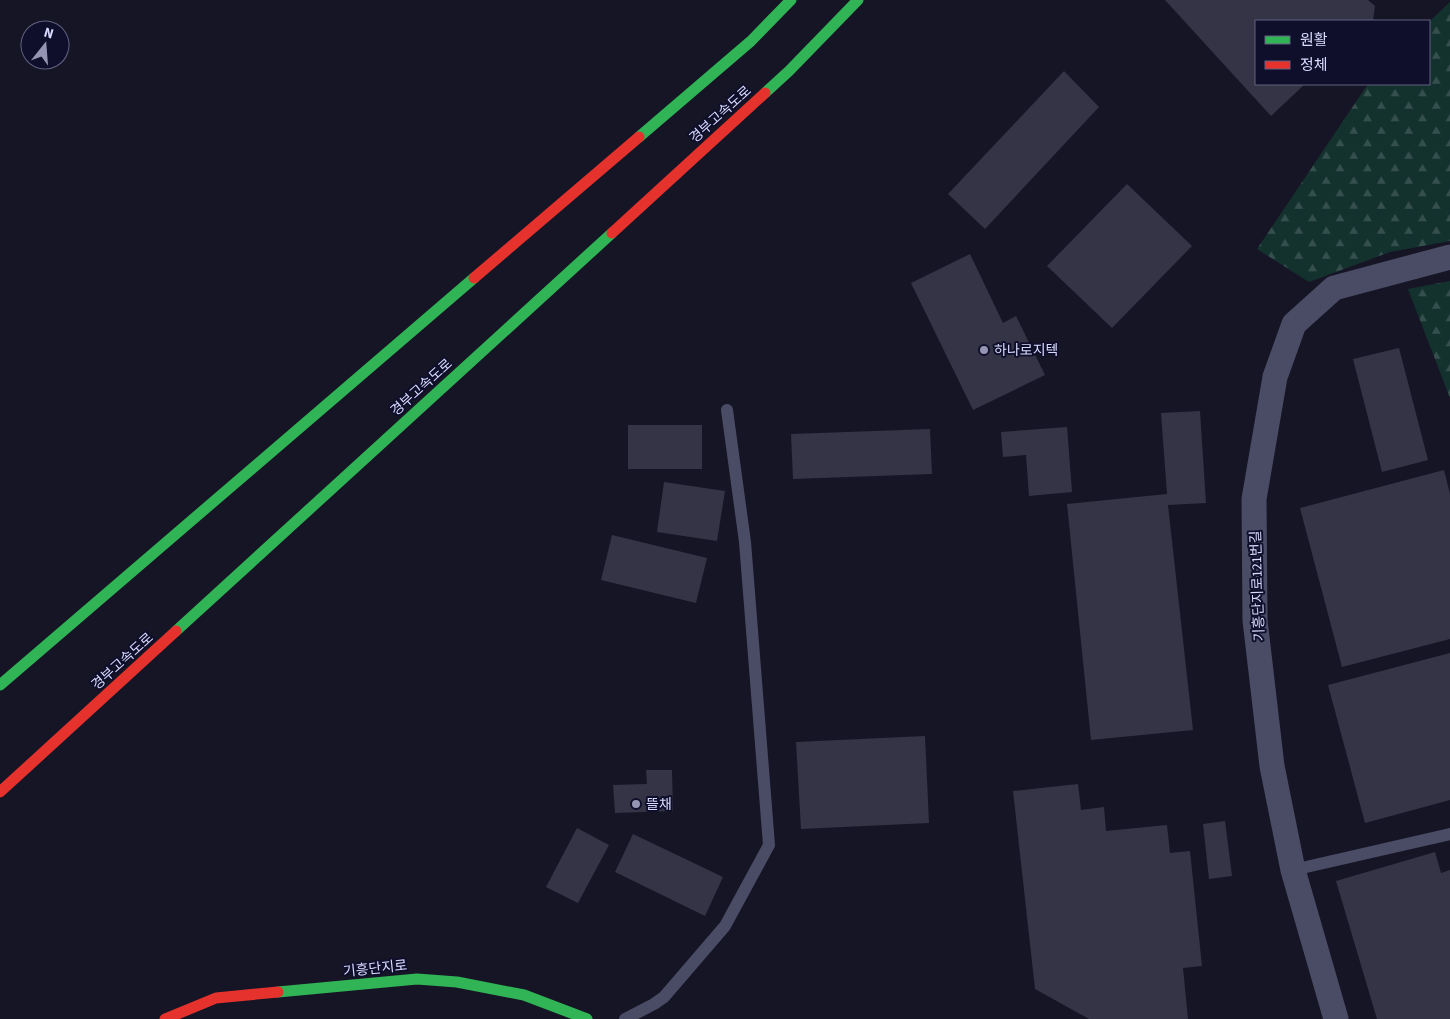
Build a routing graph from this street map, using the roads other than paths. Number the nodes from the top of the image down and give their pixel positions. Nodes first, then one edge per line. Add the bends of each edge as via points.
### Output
1 (791, 0) edge
2 (858, 0) edge
3 (1450, 257) edge
4 (727, 410) dead end
5 (0, 685) edge
6 (0, 792) edge
7 (1450, 834) edge
8 (1293, 870) junction
9 (165, 1019) edge
10 (587, 1019) edge
11 (625, 1019) edge
12 (1336, 1019) edge

1 - 5 main road via 743,48
2 - 6 main road, 경부고속도로 via 789,72
3 - 8 street, 기흥단지로121번길 via 1334,288 1294,324 1275,377 1254,499 1256,620 1272,766
4 - 11 lane via 745,542 770,845 725,926 664,997
7 - 8 lane
8 - 12 street, 기흥단지로121번길
9 - 10 main road, 기흥단지로 via 216,998 417,979 484,986 524,995

